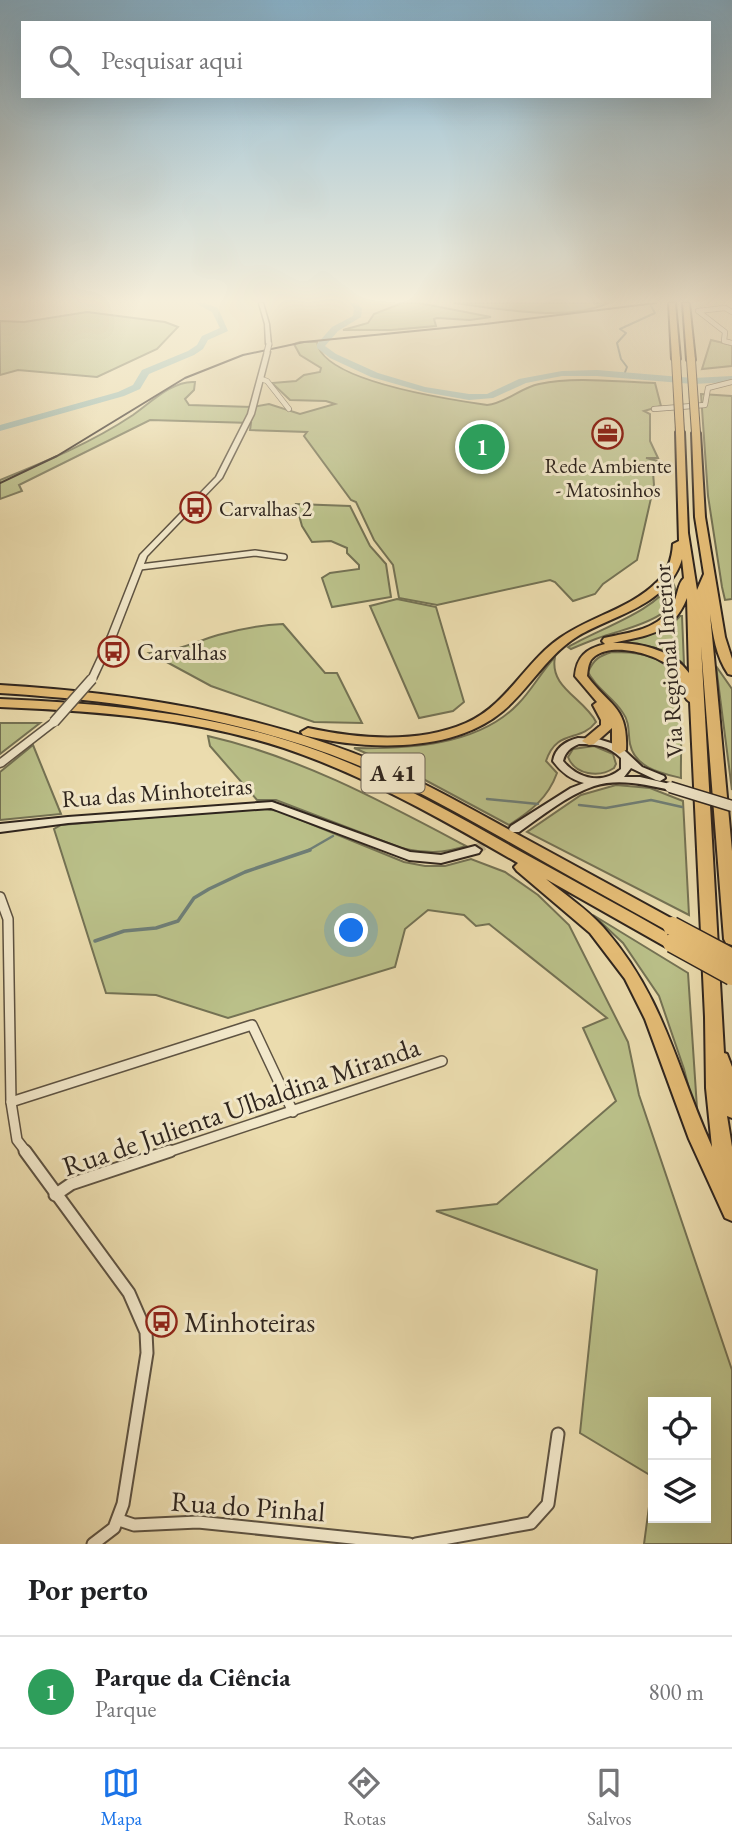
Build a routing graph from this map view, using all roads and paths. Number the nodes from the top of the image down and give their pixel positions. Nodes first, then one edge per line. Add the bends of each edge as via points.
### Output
1 (262, 375) edge
2 (677, 375) edge
3 (692, 375) edge
4 (261, 379) junction
5 (732, 382) edge
6 (289, 409) dead end
7 (654, 410) dead end
8 (683, 533) junction
9 (284, 557) dead end
10 (140, 567) junction
11 (688, 573) junction
12 (709, 574) junction
13 (719, 637) junction
14 (732, 654) edge
15 (732, 671) edge
16 (0, 689) edge
17 (0, 703) edge
18 (256, 725) junction
19 (697, 728) junction
20 (589, 741) junction
21 (622, 754) junction
22 (0, 764) edge
23 (569, 774) junction
24 (602, 781) junction
25 (670, 784) junction
26 (732, 799) edge
27 (558, 801) junction
28 (732, 806) edge
29 (0, 828) edge
30 (515, 828) dead end
31 (498, 845) junction
32 (475, 850) tunnel mouth
33 (0, 897) edge
34 (672, 934) junction
35 (732, 939) edge
36 (732, 958) edge
37 (732, 976) edge
38 (714, 1017) junction
39 (442, 1061) dead end
40 (11, 1102) junction
41 (732, 1110) edge
42 (293, 1112) junction
43 (55, 1195) junction
44 (732, 1196) edge
45 (732, 1212) edge
46 (558, 1434) dead end
47 (119, 1520) junction
48 (93, 1544) edge
49 (409, 1544) edge
50 (415, 1544) edge

1 - 4 street
2 - 8 highway, Via Regional Interior, bridge
3 - 12 highway, Via Regional Interior, bridge via 700,517
4 - 6 street
4 - 10 street via 251,414 219,478 152,544
5 - 7 street via 708,388 705,405
8 - 11 highway, Via Regional Interior
8 - 18 highway via 676,565 650,596 562,642 510,700 471,725 425,738 365,741 273,723
9 - 10 street via 255,553
10 - 22 street, bridge via 92,679 54,722
11 - 19 highway, Via Regional Interior via 693,598
11 - 20 highway via 682,603 671,619 585,649 573,660 573,678 608,720 602,732
12 - 13 highway, Via Regional Interior
12 - 35 highway via 702,593
13 - 14 highway
13 - 15 highway, Via Regional Interior
16 - 18 highway, A 41 via 121,698
17 - 31 highway, A 41 via 142,712 250,734 368,777
18 - 34 highway, A 41 via 394,774
19 - 21 highway via 688,681 671,660 637,647 603,649 583,662 581,676 615,712
19 - 38 highway, Via Regional Interior
20 - 21 main road
20 - 23 main road via 569,744 559,755 558,761
21 - 24 main road via 626,770
21 - 25 main road via 638,769
23 - 24 main road
23 - 27 main road
24 - 25 main road
24 - 27 main road
25 - 26 main road
25 - 28 main road, bridge
27 - 30 main road
29 - 32 main road, Rua das Minhoteiras via 272,805 409,856 441,859
31 - 34 highway, A 41
31 - 45 highway via 596,929 632,976
33 - 40 street via 8,919
34 - 36 highway, A 41, bridge
34 - 37 highway, A 41, bridge
38 - 41 highway
38 - 44 highway via 718,1126
39 - 42 street, Rua de Julienta Ulbaldina Miranda
40 - 42 street via 252,1025
40 - 43 street via 17,1140
42 - 43 street, Rua de Julienta Ulbaldina Miranda via 71,1184
43 - 47 street via 129,1293 146,1332 147,1353
46 - 50 street via 548,1504 531,1523
47 - 48 street
47 - 49 street, Rua do Pinhal via 134,1525 198,1522

